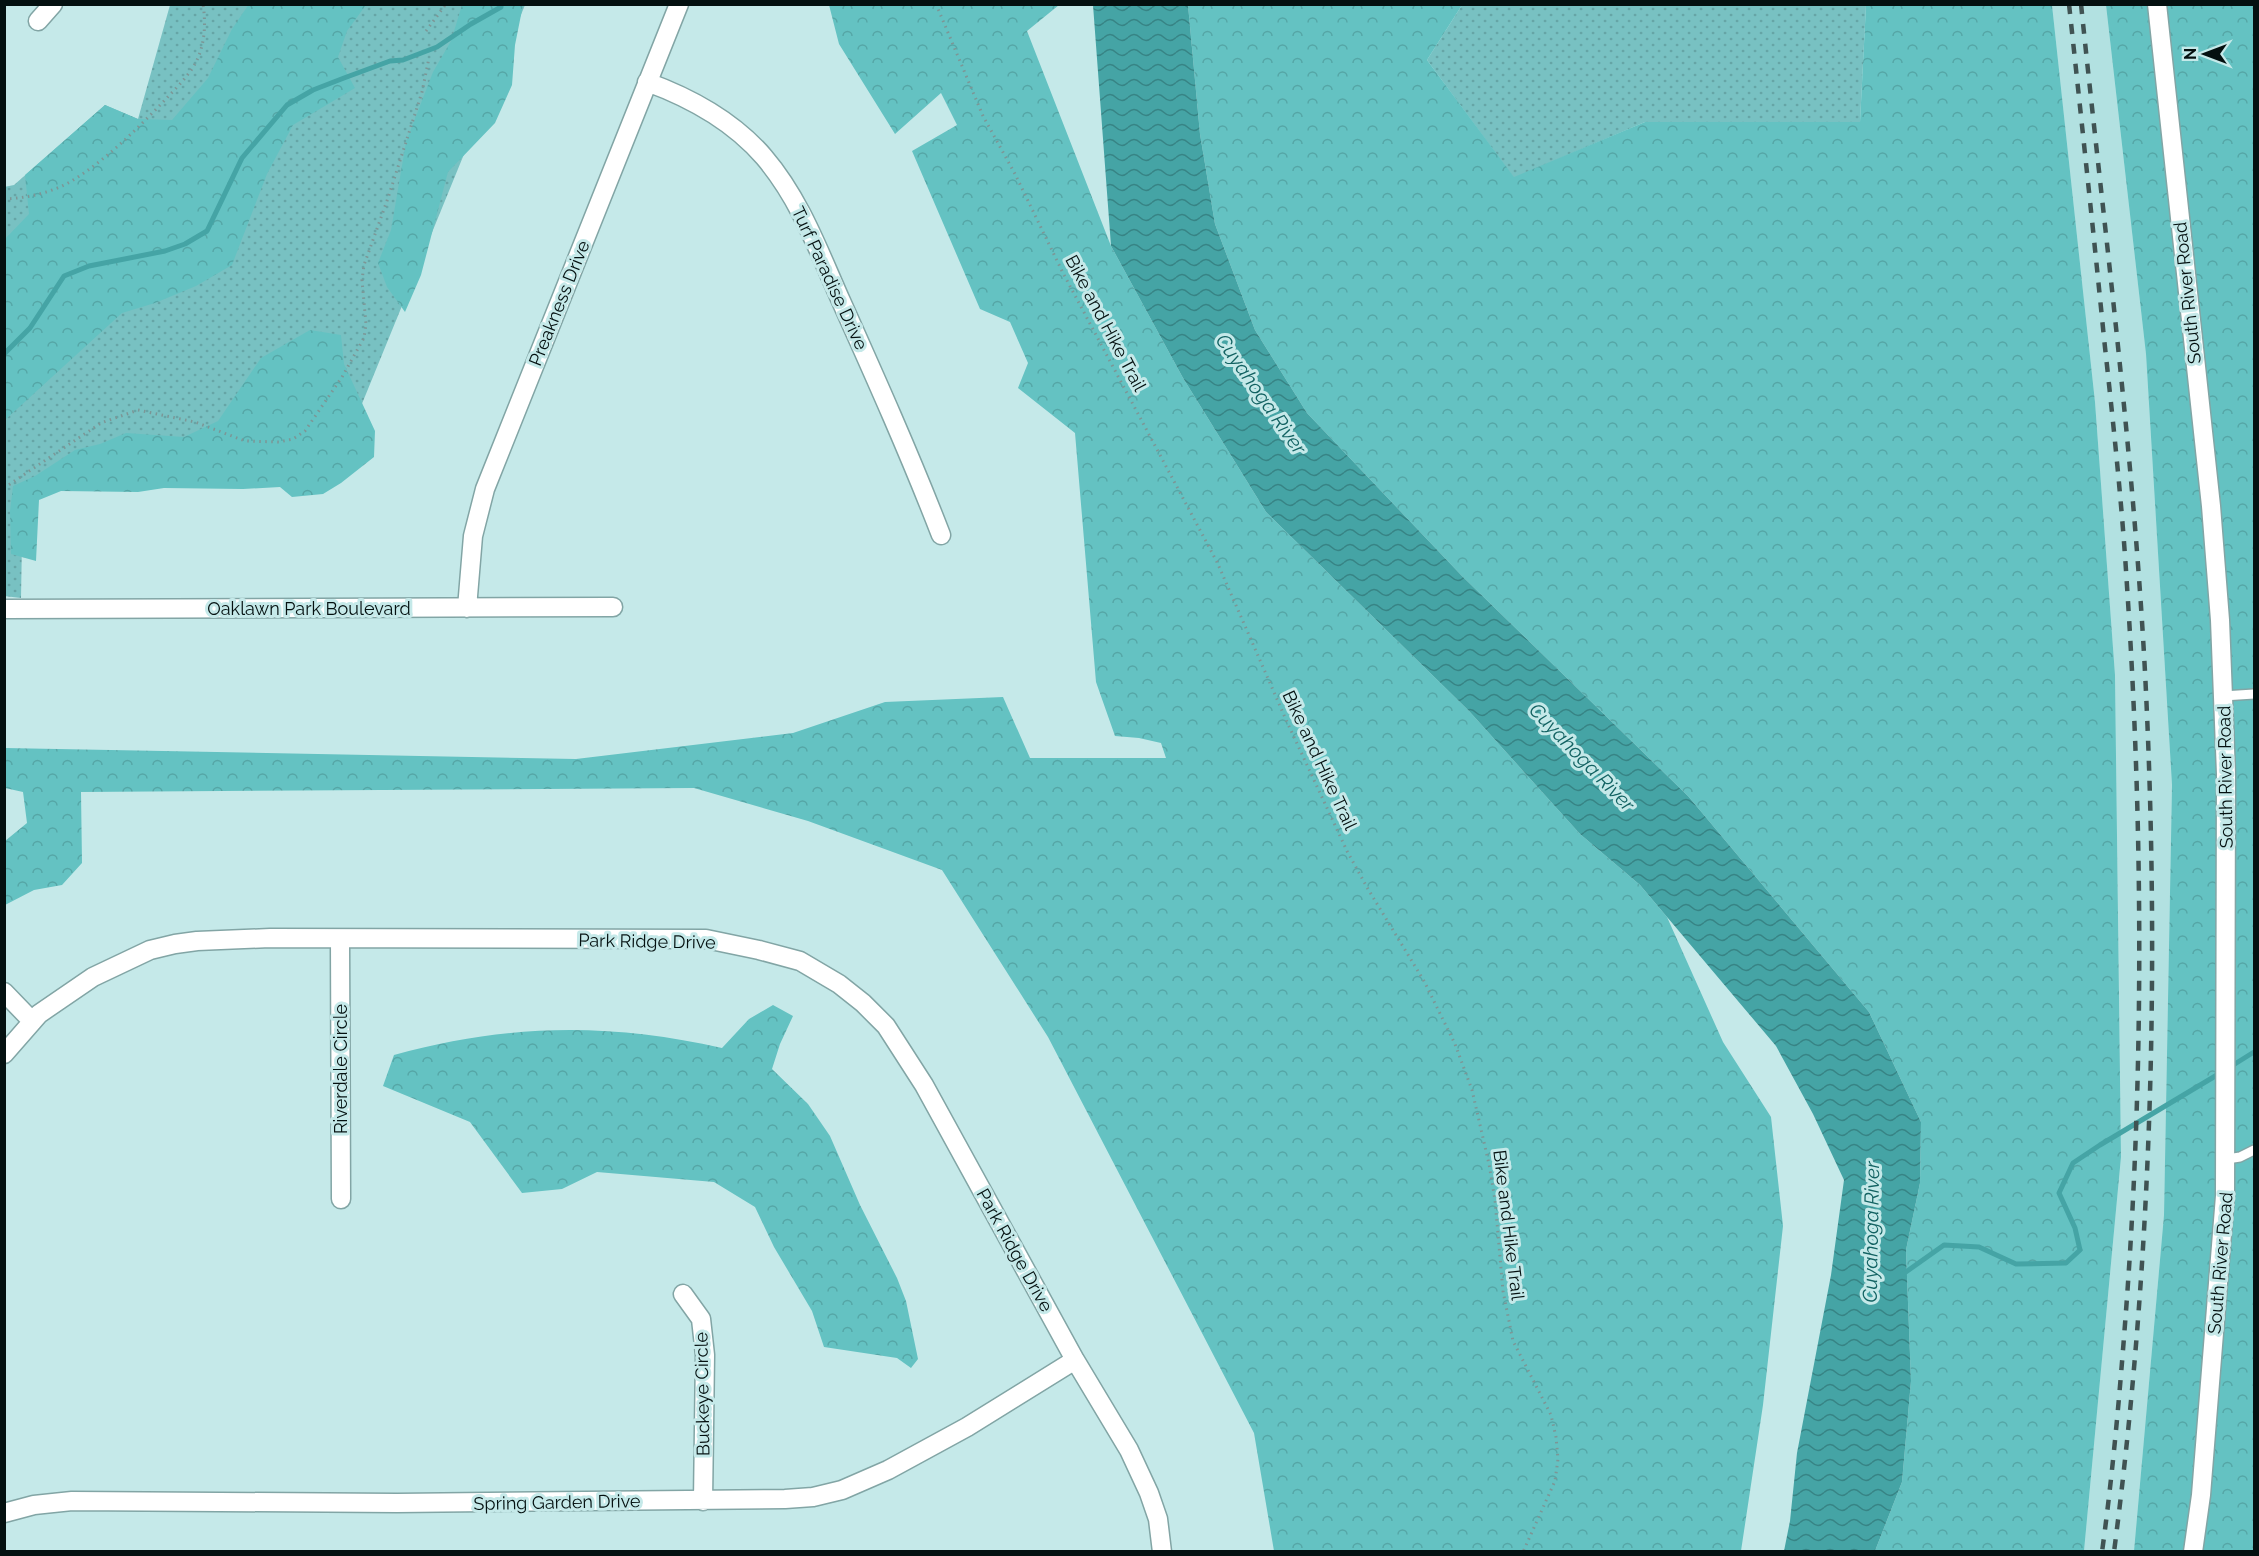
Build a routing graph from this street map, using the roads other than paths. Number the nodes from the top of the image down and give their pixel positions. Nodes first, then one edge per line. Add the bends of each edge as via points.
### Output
1 (53, 4) edge
2 (679, 4) edge
3 (2157, 4) edge
4 (38, 21) dead end
5 (647, 82) junction
6 (941, 535) dead end
7 (613, 607) dead end
8 (467, 608) junction
9 (4, 609) edge
10 (2254, 694) edge
11 (2223, 696) junction
12 (340, 939) junction
13 (4, 992) edge
14 (32, 1021) junction
15 (4, 1054) edge
16 (2254, 1150) edge
17 (2227, 1159) junction
18 (341, 1199) dead end
19 (683, 1294) dead end
20 (1075, 1360) junction
21 (703, 1501) junction
22 (4, 1512) edge
23 (1162, 1551) edge
24 (2193, 1551) edge

1 - 4 street
2 - 5 street, Preakness Drive
3 - 11 street, South River Road via 2211,506
5 - 6 street, Turf Paradise Drive via 693,101 727,122 781,178 803,217 912,460
5 - 8 street, Preakness Drive via 485,489 471,545
7 - 8 street, Oaklawn Park Boulevard
8 - 9 street, Oaklawn Park Boulevard
10 - 11 lane
11 - 17 street, South River Road
12 - 14 street, Park Ridge Drive via 197,941 150,950 93,977
12 - 18 street, Riverdale Circle
12 - 20 street, Park Ridge Drive via 706,939 800,961 839,984 886,1026 924,1085
13 - 14 street
14 - 15 street, Park Ridge Drive
16 - 17 lane
17 - 24 street, South River Road via 2201,1494
19 - 21 street, Buckeye Circle via 701,1319 705,1355
20 - 21 street, Spring Garden Drive via 967,1427 842,1490 813,1497
20 - 23 street, Park Ridge Drive via 1129,1450 1149,1493 1158,1519
21 - 22 street, Spring Garden Drive via 72,1501

